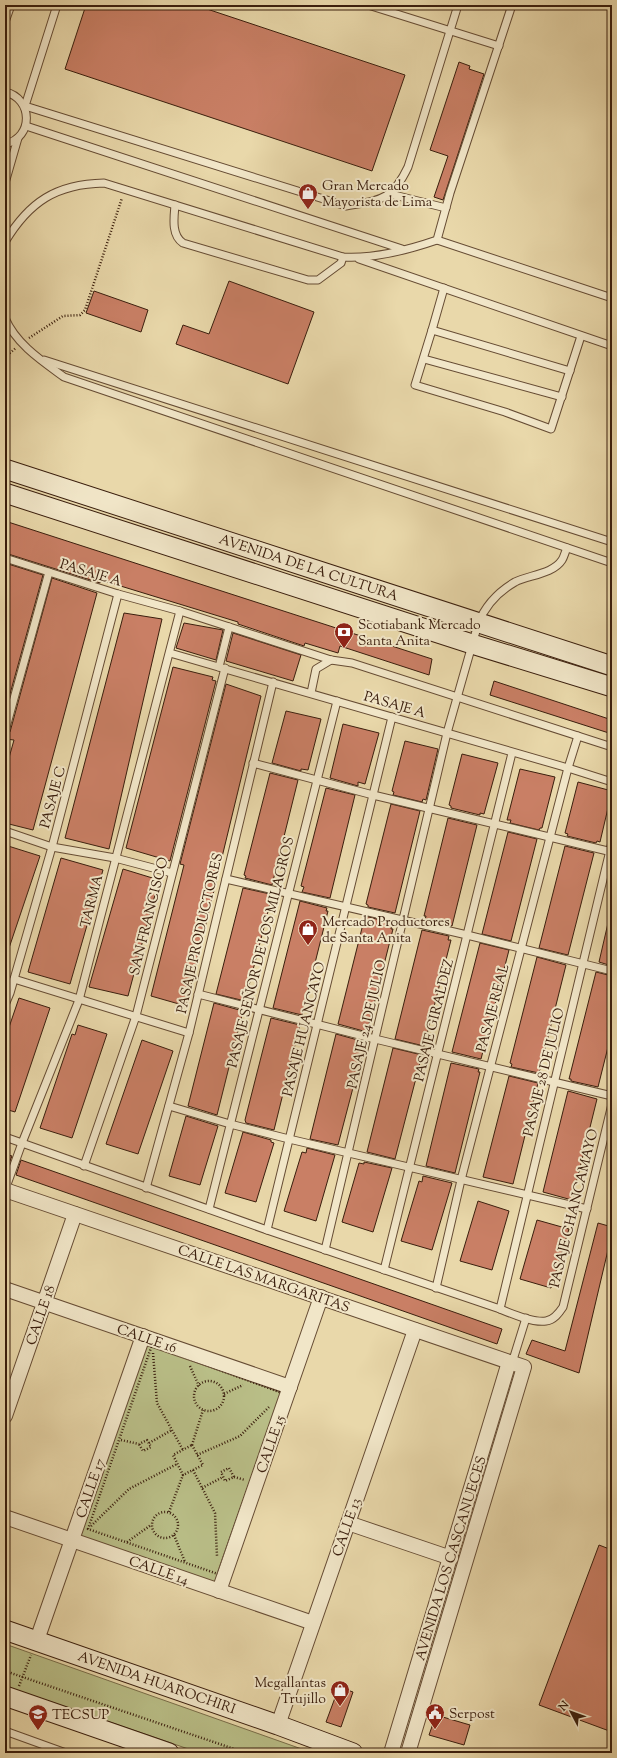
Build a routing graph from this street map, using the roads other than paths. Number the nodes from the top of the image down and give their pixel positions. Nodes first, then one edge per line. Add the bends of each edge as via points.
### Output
1 (10, 5) edge
2 (57, 5) edge
3 (368, 5) edge
4 (458, 5) edge
5 (512, 5) edge
6 (5, 22) edge
7 (450, 30) junction
8 (499, 46) junction
9 (5, 92) edge
10 (25, 106) junction
11 (26, 126) junction
12 (18, 138) junction
13 (5, 144) edge
14 (5, 183) edge
15 (390, 194) junction
16 (176, 205) junction
17 (446, 208) junction
18 (437, 240) junction
19 (5, 242) edge
20 (404, 249) junction
21 (343, 257) junction
22 (357, 258) junction
23 (444, 288) junction
24 (612, 298) edge
25 (5, 318) edge
26 (7, 327) edge
27 (432, 330) junction
28 (581, 336) junction
29 (612, 346) edge
30 (38, 358) junction
31 (424, 359) junction
32 (570, 371) junction
33 (562, 397) junction
34 (5, 469) edge
35 (5, 493) edge
36 (612, 542) edge
37 (567, 548) junction
38 (5, 558) edge
39 (612, 563) edge
40 (49, 572) junction
41 (118, 594) junction
42 (180, 611) junction
43 (478, 624) junction
44 (229, 627) junction
45 (472, 644) junction
46 (170, 652) junction
47 (331, 660) junction
48 (612, 666) edge
49 (222, 668) junction
50 (273, 682) junction
51 (612, 687) edge
52 (311, 693) junction
53 (457, 697) junction
54 (337, 701) junction
55 (392, 717) junction
56 (5, 731) edge
57 (447, 733) junction
58 (578, 736) junction
59 (612, 747) edge
60 (512, 753) junction
61 (253, 763) junction
62 (568, 768) junction
63 (317, 780) junction
64 (612, 782) edge
65 (373, 794) junction
66 (429, 808) junction
67 (495, 823) junction
68 (5, 831) edge
69 (550, 837) junction
70 (612, 842) edge
71 (52, 847) junction
72 (611, 852) edge
73 (115, 858) junction
74 (172, 873) junction
75 (226, 879) junction
76 (288, 894) junction
77 (346, 908) junction
78 (403, 921) junction
79 (467, 935) junction
80 (521, 948) junction
81 (583, 964) junction
82 (612, 972) edge
83 (14, 979) junction
84 (8, 992) edge
85 (198, 994) junction
86 (80, 1000) junction
87 (5, 1005) edge
88 (259, 1009) junction
89 (136, 1016) junction
90 (317, 1025) junction
91 (189, 1033) junction
92 (375, 1040) junction
93 (438, 1054) junction
94 (490, 1067) junction
95 (554, 1082) junction
96 (612, 1096) edge
97 (612, 1104) edge
98 (169, 1106) junction
99 (230, 1124) junction
100 (5, 1137) edge
101 (289, 1139) junction
102 (22, 1142) junction
103 (349, 1153) junction
104 (84, 1166) junction
105 (409, 1167) junction
106 (461, 1180) junction
107 (146, 1188) junction
108 (5, 1190) edge
109 (526, 1195) junction
110 (209, 1209) junction
111 (587, 1209) junction
112 (75, 1214) junction
113 (267, 1230) junction
114 (325, 1250) junction
115 (384, 1270) junction
116 (436, 1288) junction
117 (5, 1289) edge
118 (321, 1297) junction
119 (44, 1302) junction
120 (500, 1309) junction
121 (526, 1318) junction
122 (415, 1330) junction
123 (148, 1341) junction
124 (515, 1364) junction
125 (286, 1390) junction
126 (5, 1416) edge
127 (491, 1422) junction
128 (505, 1427) junction
129 (474, 1480) junction
130 (488, 1484) junction
131 (5, 1517) edge
132 (348, 1523) junction
133 (72, 1540) junction
134 (451, 1558) junction
135 (219, 1591) junction
136 (313, 1623) junction
137 (5, 1630) edge
138 (37, 1640) junction
139 (419, 1660) junction
140 (434, 1665) junction
141 (9, 1698) edge
142 (278, 1725) junction
143 (5, 1731) edge
144 (66, 1753) edge
145 (169, 1753) edge
146 (353, 1753) edge
147 (391, 1753) edge
148 (408, 1753) edge

1 - 6 lane
2 - 10 lane
3 - 7 lane
4 - 7 lane
5 - 8 lane
7 - 8 lane
7 - 15 lane via 408,167 400,183
8 - 17 lane
9 - 10 lane via 16,96
10 - 11 lane
10 - 15 lane via 346,206 377,201
11 - 12 lane
11 - 20 lane
12 - 13 lane
12 - 14 lane
15 - 17 lane
16 - 19 lane via 104,183 83,184 65,188 29,210 15,225
16 - 21 lane
16 - 21 lane via 174,224 183,243 308,280 318,280 341,263
17 - 18 lane
18 - 20 lane
18 - 24 lane
20 - 22 lane
21 - 22 lane
22 - 23 lane
23 - 27 lane
23 - 28 lane
25 - 26 lane
26 - 30 lane
27 - 31 lane
27 - 32 lane
28 - 29 lane
28 - 32 lane
30 - 36 lane
30 - 37 lane via 64,377
31 - 33 lane
31 - 33 lane via 415,385 505,412 549,429 552,428
32 - 33 lane
34 - 43 main road, AVENIDA DE LA CULTURA via 165,519
35 - 45 main road, AVENIDA DE LA CULTURA
37 - 39 lane
37 - 43 lane, PASAJE 24 DE JULIO via 562,560 555,567 514,582 494,598 483,610
38 - 40 lane, PASAJE A
40 - 41 lane, PASAJE A
40 - 56 lane
41 - 42 lane, PASAJE A
41 - 71 lane, PASAJE C
42 - 44 lane, PASAJE A
42 - 46 lane, TARMA
43 - 45 lane, PASAJE 24 DE JULIO
43 - 48 main road, AVENIDA DE LA CULTURA
44 - 47 lane, PASAJE A
44 - 49 lane, SAN FRANCISCO
45 - 51 main road, AVENIDA DE LA CULTURA
45 - 53 lane, PASAJE 24 DE JULIO
46 - 49 lane, PASAJE A
46 - 73 lane, TARMA
47 - 52 lane via 316,669
47 - 53 lane, PASAJE A via 352,663
49 - 50 lane, PASAJE A
49 - 74 lane, SAN FRANCISCO
50 - 52 lane, PASAJE A
50 - 61 lane, PASAJE PRODUCTORES
52 - 54 lane, PASAJE A
53 - 57 lane, PASAJE 24 DE JULIO
53 - 58 lane, PASAJE A
54 - 55 lane, PASAJE A
54 - 63 lane, PASAJE SEÑOR DE LOS MILAGROS
55 - 57 lane, PASAJE A
55 - 65 lane, PASAJE HUANCAYO
57 - 60 lane, PASAJE A
57 - 66 lane, PASAJE 24 DE JULIO
58 - 59 lane, PASAJE A
58 - 62 lane, PASAJE REAL
60 - 62 lane, PASAJE A
60 - 67 lane, PASAJE GIRALDEZ
61 - 63 lane
61 - 75 lane, PASAJE PRODUCTORES
62 - 64 lane, PASAJE A
62 - 69 lane, PASAJE REAL
63 - 65 lane
63 - 76 lane, PASAJE SEÑOR DE LOS MILAGROS
65 - 66 lane
65 - 77 lane, PASAJE HUANCAYO
66 - 67 lane
66 - 78 lane, PASAJE 24 DE JULIO
67 - 69 lane
67 - 79 lane, PASAJE GIRALDEZ
68 - 71 lane
69 - 72 lane
69 - 80 lane, PASAJE REAL
70 - 72 lane, PASAJE 28 DE JULIO
71 - 73 lane
71 - 83 lane, PASAJE C
72 - 81 lane, PASAJE 28 DE JULIO
73 - 74 lane
73 - 86 lane, TARMA
74 - 89 lane, SAN FRANCISCO
75 - 76 lane
75 - 85 lane, PASAJE PRODUCTORES
76 - 77 lane
76 - 88 lane, PASAJE SEÑOR DE LOS MILAGROS
77 - 78 lane
77 - 90 lane, PASAJE HUANCAYO
78 - 79 lane
78 - 92 lane, PASAJE 24 DE JULIO
79 - 80 lane
79 - 93 lane, PASAJE GIRALDEZ
80 - 81 lane
80 - 94 lane, PASAJE REAL
81 - 82 lane
81 - 95 lane, PASAJE 28 DE JULIO
83 - 84 lane, PASAJE C
83 - 86 lane
84 - 87 lane, PASAJE C
85 - 88 lane
85 - 91 lane, PASAJE PRODUCTORES
86 - 89 lane
86 - 102 lane, TARMA
88 - 90 lane
88 - 99 lane, PASAJE SEÑOR DE LOS MILAGROS
89 - 91 lane
89 - 104 lane, SAN FRANCISCO
90 - 92 lane
90 - 101 lane, PASAJE HUANCAYO
91 - 98 lane, PASAJE PRODUCTORES
92 - 93 lane
92 - 103 lane, PASAJE 24 DE JULIO
93 - 94 lane
93 - 105 lane, PASAJE GIRALDEZ
94 - 95 lane
94 - 106 lane, PASAJE REAL
95 - 96 lane
95 - 109 lane, PASAJE 28 DE JULIO
97 - 111 lane, PASAJE CHANCAMAYO
98 - 99 lane
98 - 107 lane, PASAJE PRODUCTORES
99 - 101 lane
99 - 110 lane, PASAJE SEÑOR DE LOS MILAGROS
100 - 102 lane
101 - 103 lane
101 - 113 lane, PASAJE HUANCAYO
102 - 104 lane
102 - 108 lane, TARMA
103 - 105 lane
103 - 114 lane, PASAJE 24 DE JULIO
104 - 107 lane
105 - 106 lane
105 - 115 lane, PASAJE GIRALDEZ
106 - 109 lane
106 - 116 lane, PASAJE REAL
107 - 110 lane
108 - 112 street, CALLE LAS MARGARITAS
109 - 111 lane
109 - 120 lane, PASAJE 28 DE JULIO
110 - 113 lane
111 - 121 lane, PASAJE CHANCAMAYO via 563,1307 556,1316 546,1321
112 - 118 street, CALLE LAS MARGARITAS
112 - 119 street, CALLE 18
113 - 114 lane
114 - 115 lane
115 - 116 lane
116 - 120 lane
117 - 119 street, CALLE 16
118 - 122 street, CALLE LAS MARGARITAS
118 - 125 street, CALLE 15
119 - 123 street, CALLE 16
119 - 126 street, CALLE 18
120 - 121 lane
121 - 124 lane
122 - 124 street, CALLE LAS MARGARITAS
122 - 132 street, CALLE 13
123 - 125 street, CALLE 16
123 - 133 street, CALLE 17
124 - 127 street, AVENIDA LOS CASCANUECES
124 - 128 street, AVENIDA LOS CASCANUECES
125 - 135 street, CALLE 15
127 - 128 street
127 - 129 street, AVENIDA LOS CASCANUECES
128 - 130 street, AVENIDA LOS CASCANUECES
129 - 130 street
129 - 134 street, AVENIDA LOS CASCANUECES
130 - 140 street, AVENIDA LOS CASCANUECES
131 - 133 street, CALLE 14
132 - 134 street
132 - 136 street, CALLE 13
133 - 135 street, CALLE 14
133 - 138 street, CALLE 17
134 - 139 street, AVENIDA LOS CASCANUECES
135 - 136 street, CALLE 14
136 - 142 street, CALLE 13
137 - 138 main road, AVENIDA HUAROCHIRI
138 - 142 main road, AVENIDA HUAROCHIRI
139 - 140 street
139 - 147 street, AVENIDA LOS CASCANUECES
140 - 148 street, AVENIDA LOS CASCANUECES
141 - 145 main road
142 - 146 main road, AVENIDA HUAROCHIRI
143 - 144 lane

